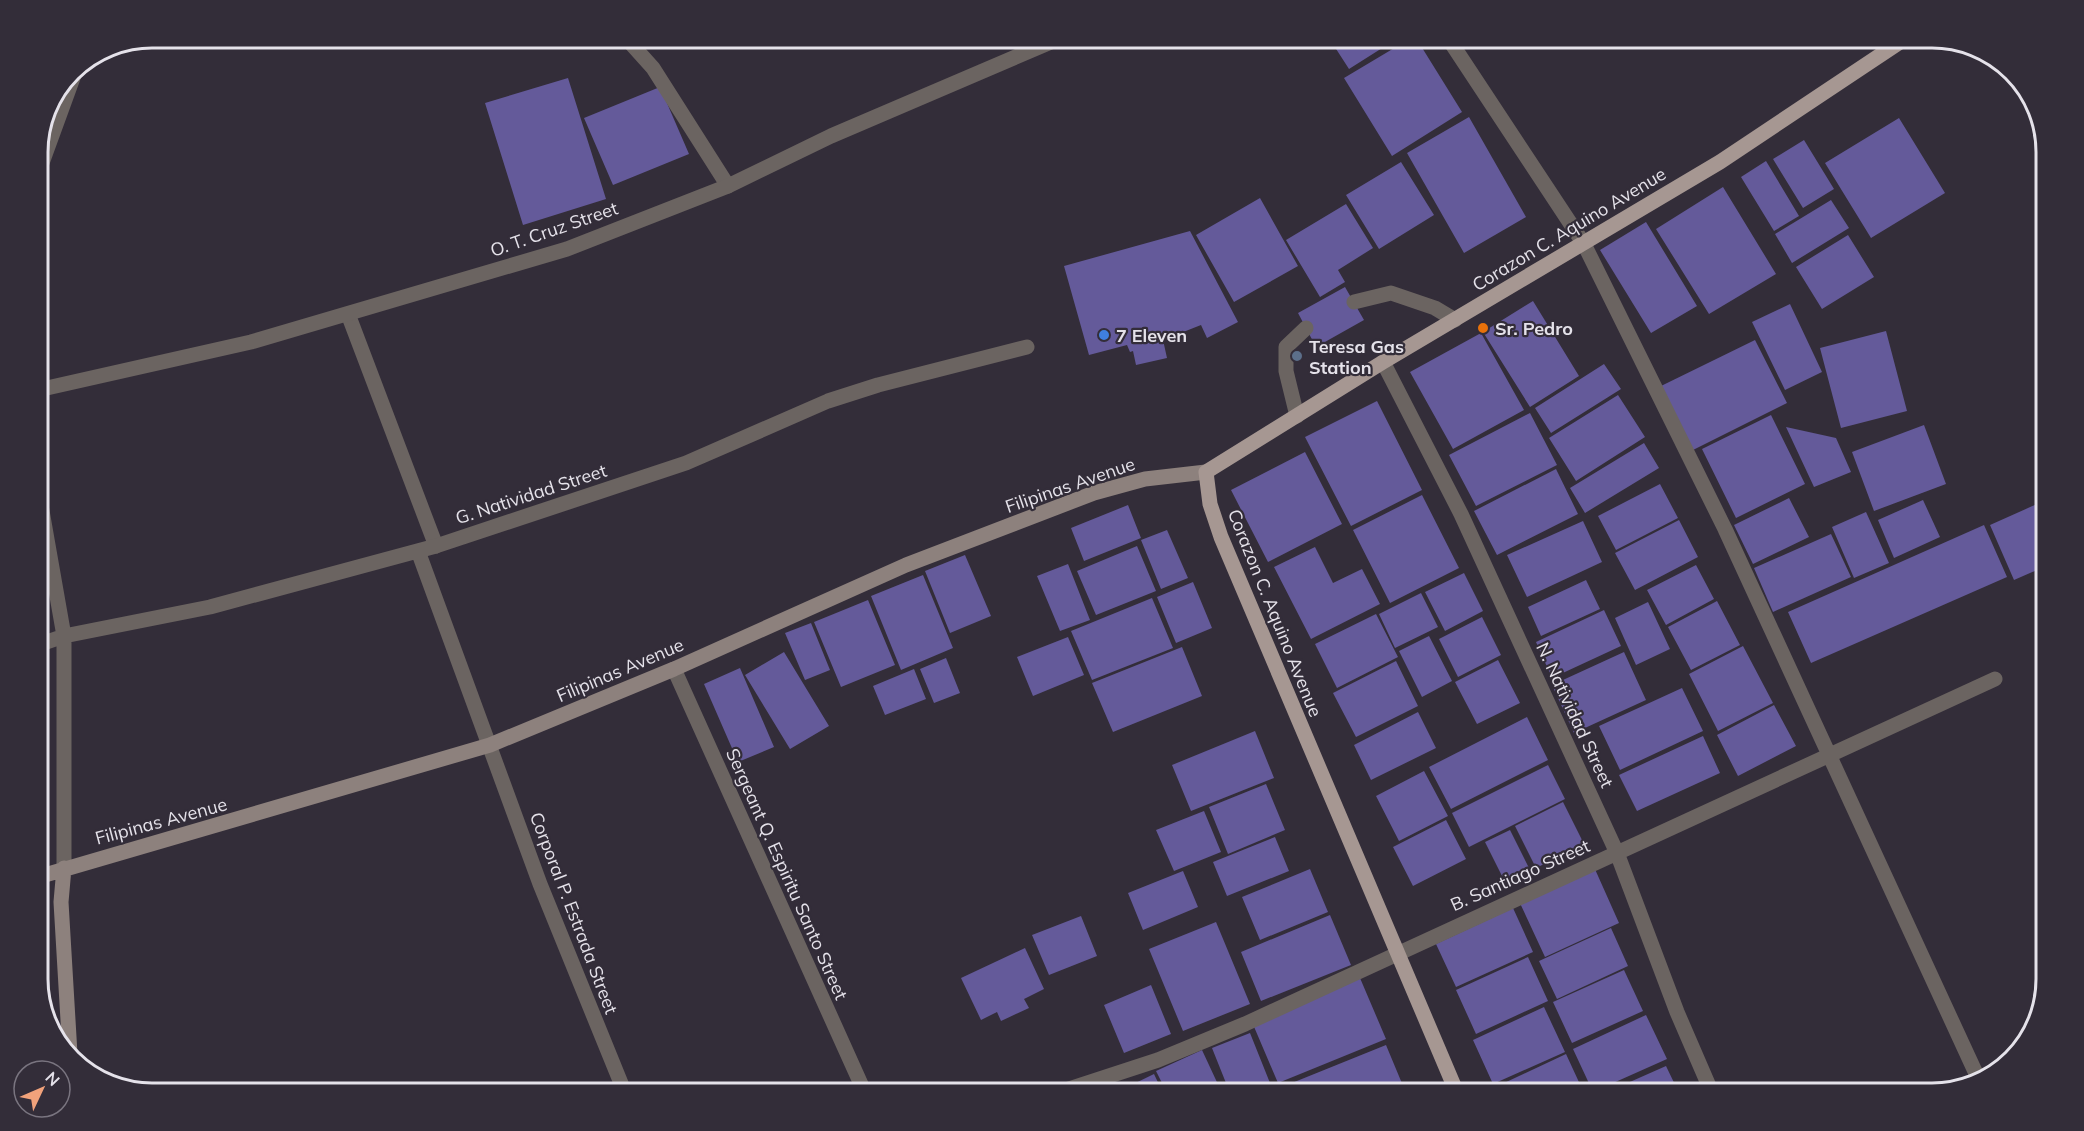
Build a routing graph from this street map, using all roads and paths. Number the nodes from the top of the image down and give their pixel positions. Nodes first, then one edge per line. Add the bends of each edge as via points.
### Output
1 (635, 48) edge
2 (1037, 48) edge
3 (1455, 48) edge
4 (1891, 48) edge
5 (60, 104) edge
6 (49, 138) edge
7 (728, 186) junction
8 (1584, 244) junction
9 (1354, 302) dead end
10 (348, 314) junction
11 (1455, 320) junction
12 (1306, 328) dead end
13 (1027, 347) dead end
14 (1383, 362) junction
15 (48, 388) edge
16 (1297, 416) junction
17 (1206, 472) junction
18 (48, 545) edge
19 (436, 546) junction
20 (418, 551) junction
21 (64, 636) junction
22 (48, 642) edge
23 (674, 669) junction
24 (1995, 679) dead end
25 (490, 746) junction
26 (1830, 754) junction
27 (1617, 853) junction
28 (64, 868) junction
29 (48, 874) edge
30 (1397, 952) junction
31 (69, 1042) edge
32 (1976, 1073) edge
33 (621, 1083) edge
34 (860, 1083) edge
35 (1090, 1083) edge
36 (1452, 1083) edge
37 (1707, 1083) edge

1 - 7 street via 653,68
2 - 7 street, O. T. Cruz Street via 831,136
3 - 8 street
4 - 8 main road, Corazon C. Aquino Avenue via 1720,162
5 - 6 street
7 - 10 street, O. T. Cruz Street via 567,249
8 - 11 main road, Corazon C. Aquino Avenue
8 - 26 street via 1725,529
9 - 11 street via 1390,293 1435,308
10 - 15 street, O. T. Cruz Street via 252,342
10 - 19 street
11 - 14 main road, Corazon C. Aquino Avenue
12 - 16 street via 1286,347 1286,371
13 - 19 street, G. Natividad Street via 838,398 686,463
14 - 16 main road, Corazon C. Aquino Avenue
14 - 27 street, N. Natividad Street via 1461,514
16 - 17 main road, Corazon C. Aquino Avenue
17 - 23 street, Filipinas Avenue via 1145,479 1094,493 906,565
17 - 30 main road, Corazon C. Aquino Avenue via 1210,504 1221,537
18 - 21 street
19 - 20 street, G. Natividad Street
20 - 21 street, G. Natividad Street via 210,607
20 - 25 street, Corporal P. Estrada Street
21 - 22 street, G. Natividad Street
21 - 28 street
23 - 25 street, Filipinas Avenue
23 - 34 street, Sergeant Q. Espiritu Santo Street
24 - 26 street, B. Santiago Street
25 - 28 street, Filipinas Avenue
25 - 33 street, Corporal P. Estrada Street via 540,884
26 - 27 street, B. Santiago Street
26 - 32 street
27 - 30 street, B. Santiago Street
27 - 37 street, N. Natividad Street
28 - 29 street, Filipinas Avenue
28 - 31 street via 61,902
30 - 35 street, B. Santiago Street via 1245,1024
30 - 36 main road, Corazon C. Aquino Avenue

